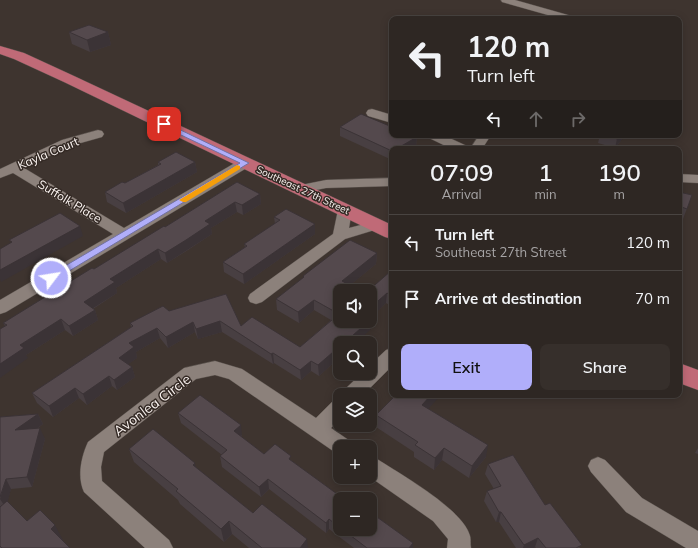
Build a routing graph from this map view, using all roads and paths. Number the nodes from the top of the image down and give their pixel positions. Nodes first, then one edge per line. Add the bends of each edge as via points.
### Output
1 (505, 0) edge
2 (561, 16) edge
3 (0, 42) edge
4 (0, 50) edge
5 (19, 56) junction
6 (372, 113) dead end
7 (389, 118) edge
8 (98, 134) dead end
9 (439, 138) edge
10 (456, 146) edge
11 (245, 163) junction
12 (15, 168) junction
13 (0, 174) edge
14 (682, 178) edge
15 (698, 179) edge
16 (389, 182) edge
17 (301, 189) junction
18 (345, 210) junction
19 (384, 229) edge
20 (125, 234) junction
21 (340, 236) junction
22 (256, 298) dead end
23 (0, 308) edge
24 (389, 357) edge
25 (682, 373) edge
26 (698, 381) edge
27 (359, 388) edge
28 (333, 413) edge
29 (317, 430) junction
30 (333, 440) edge
31 (598, 466) dead end
32 (377, 471) edge
33 (698, 543) edge
34 (161, 548) edge
35 (459, 548) edge

1 - 2 street
3 - 5 main road, Southeast 27th Street
4 - 5 main road, Southeast 27th Street
5 - 11 main road, Southeast 27th Street
6 - 7 street
8 - 12 street, Kayla Court via 66,143
9 - 10 street
11 - 17 main road, Southeast 27th Street
11 - 20 street
12 - 13 street, Kayla Court
12 - 20 street, Suffolk Place
14 - 15 street
16 - 17 street via 326,184
17 - 18 main road, Southeast 27th Street
18 - 19 main road, Southeast 27th Street
18 - 21 street
19 - 21 street
20 - 23 street
21 - 22 street
24 - 27 street
25 - 26 main road
28 - 29 street
29 - 30 street, Avonlea Circle
29 - 34 street, Avonlea Circle via 235,374 216,368 192,373 95,448 90,467 92,485
31 - 33 street via 634,505
32 - 35 street via 441,514 459,536

